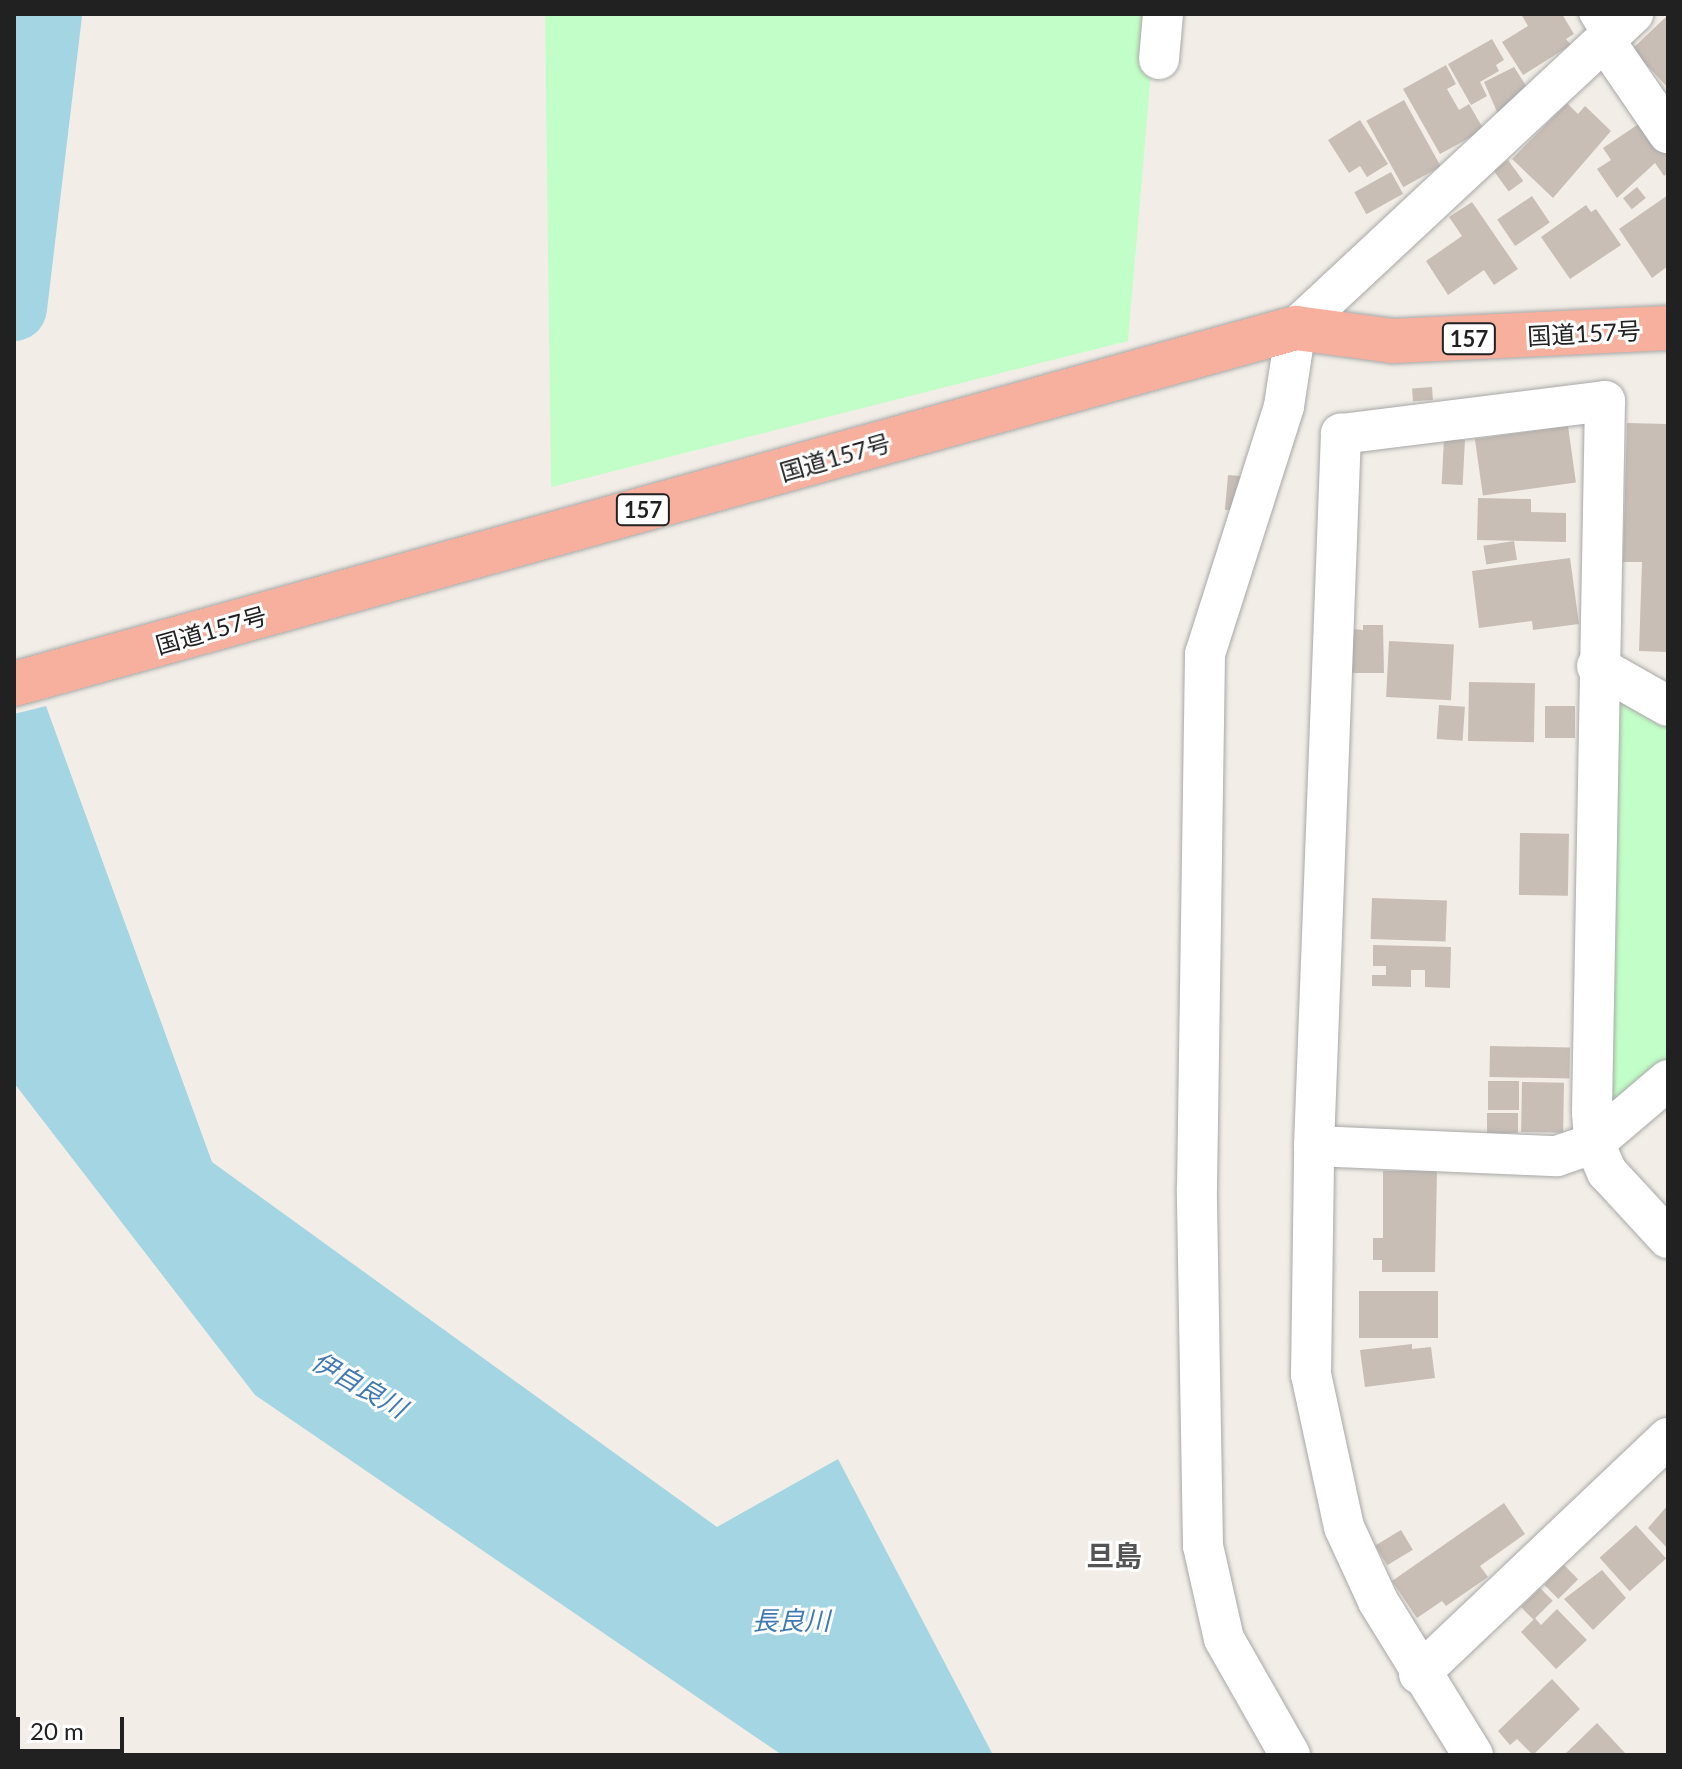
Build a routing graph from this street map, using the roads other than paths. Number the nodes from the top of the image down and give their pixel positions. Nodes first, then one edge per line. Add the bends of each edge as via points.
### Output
1 (1163, 14) edge
2 (1609, 23) edge
3 (1159, 59) dead end
4 (1668, 133) edge
5 (1668, 328) edge
6 (1284, 331) junction
7 (1597, 666) junction
8 (14, 684) edge
9 (1668, 706) edge
10 (1668, 1080) edge
11 (1594, 1143) junction
12 (1314, 1146) junction
13 (1668, 1238) edge
14 (1668, 1438) edge
15 (1419, 1674) junction
16 (1290, 1755) edge
17 (1473, 1755) edge

1 - 3 street
2 - 4 street
2 - 6 street
5 - 6 highway, 国道157号 / 157 via 1393,341
6 - 8 highway, 国道157号 / 157
6 - 16 street via 1284,406 1205,654 1198,919 1203,1546 1224,1639
7 - 9 street
7 - 11 street
7 - 12 street via 1605,401 1341,434
10 - 11 street
11 - 12 street via 1557,1156
11 - 13 street via 1607,1172
12 - 15 street via 1311,1375 1344,1527
14 - 15 street
15 - 17 street

